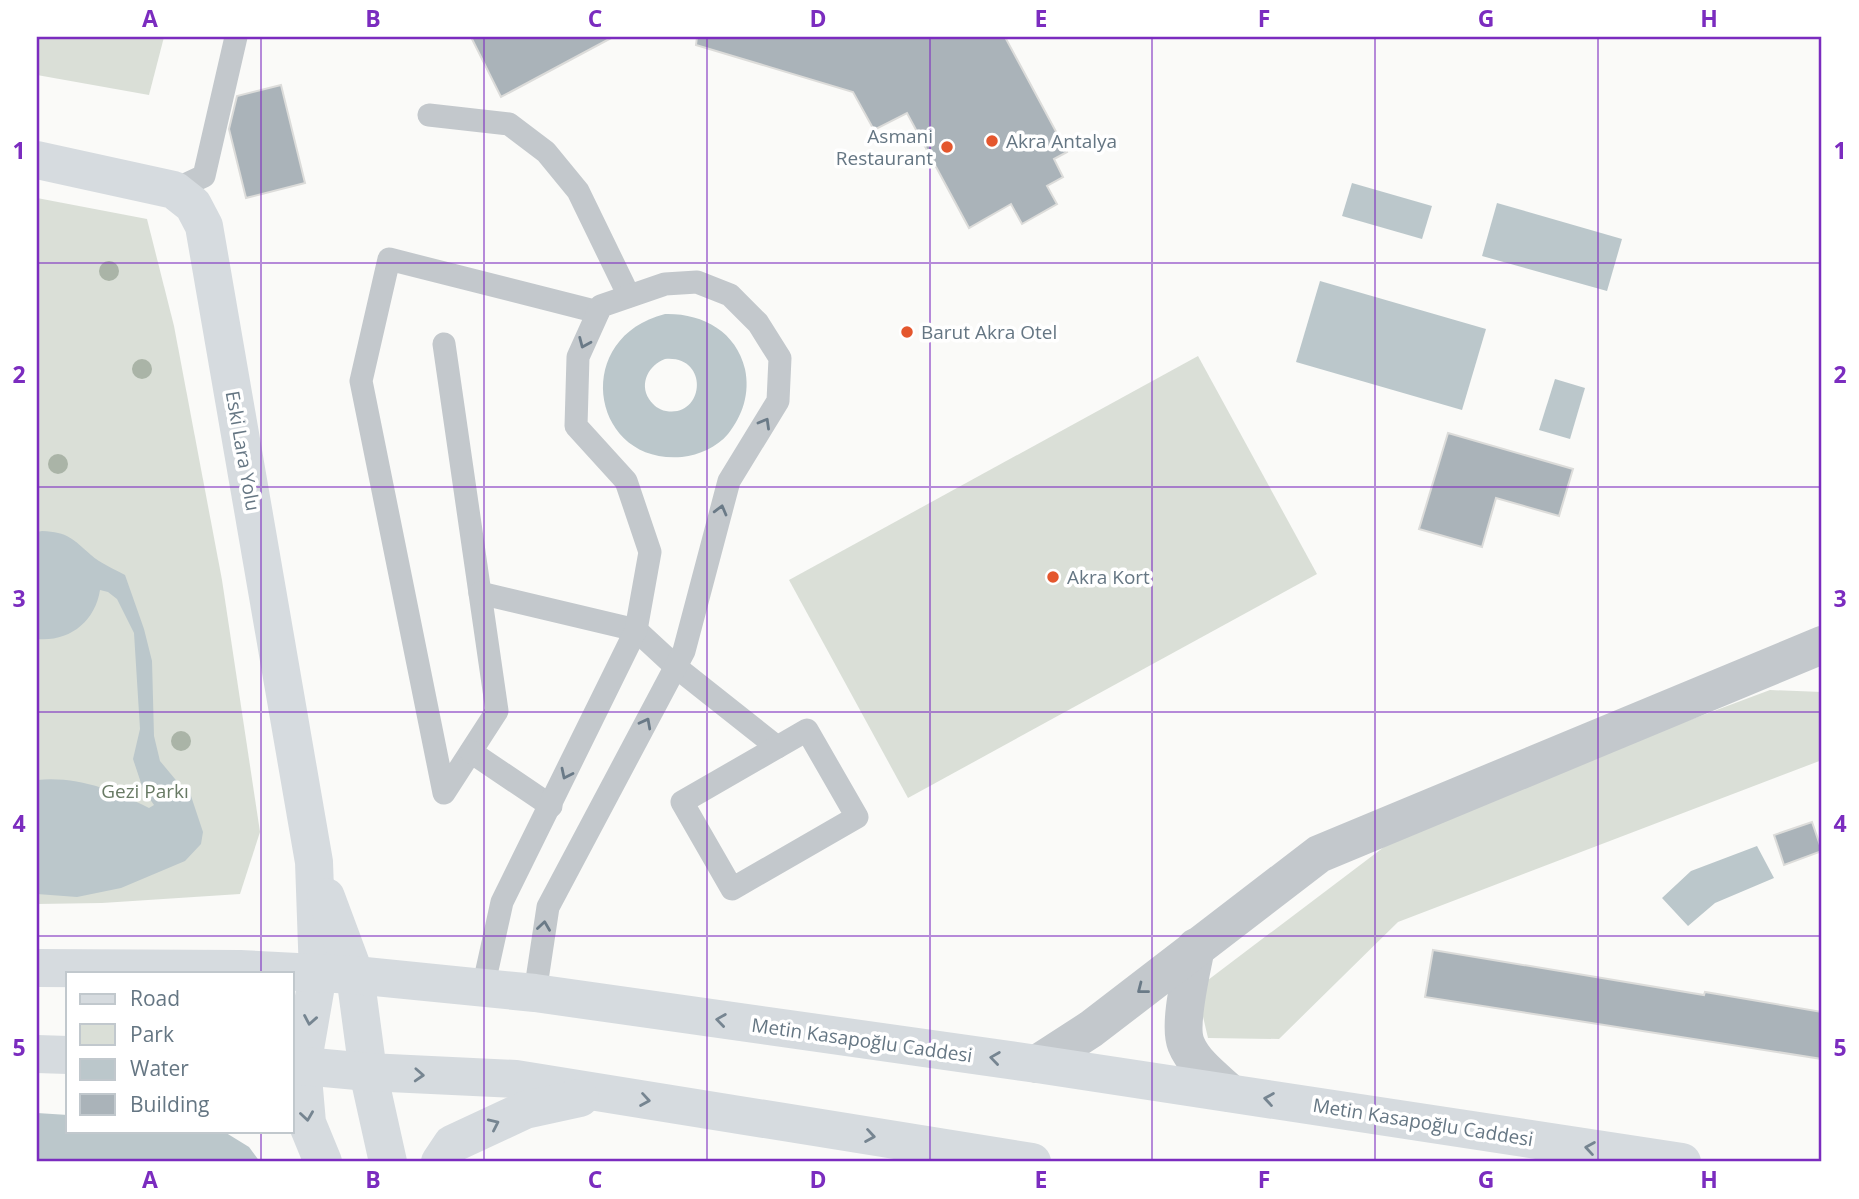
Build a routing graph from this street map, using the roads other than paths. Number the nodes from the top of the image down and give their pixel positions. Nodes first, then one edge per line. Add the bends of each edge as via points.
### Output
1 (236, 37) edge
2 (429, 115) dead end
3 (37, 160) edge
4 (174, 190) junction
5 (629, 296) junction
6 (598, 312) junction
7 (443, 344) dead end
8 (480, 593) junction
9 (636, 630) junction
10 (1822, 645) edge
11 (676, 667) junction
12 (777, 747) junction
13 (471, 752) junction
14 (551, 806) junction
15 (1196, 947) junction
16 (37, 968) edge
17 (288, 972) edge
18 (294, 972) edge
19 (337, 975) junction
20 (483, 988) junction
21 (534, 993) junction
22 (37, 1054) edge
23 (66, 1055) edge
24 (1037, 1064) junction
25 (297, 1066) edge
26 (368, 1072) junction
27 (604, 1093) junction
28 (1230, 1093) junction
29 (323, 1162) edge
30 (387, 1162) edge
31 (440, 1162) edge
32 (1032, 1162) edge
33 (1682, 1162) edge

1 - 4 lane via 204,176
2 - 5 lane via 509,124 546,152 578,191
3 - 4 main road
4 - 19 main road, Eski Lara Yolu via 193,205 204,226
5 - 6 lane via 601,306
11 -> 5 lane via 729,481 778,401 780,359 758,323 730,295 697,282 665,284
6 -> 9 lane via 579,357 576,426 626,481 650,551
6 - 13 lane via 389,259 361,381 444,793
7 - 8 lane
8 - 9 lane
8 - 13 lane via 497,711
9 - 11 lane
9 -> 14 lane
10 - 15 street via 1319,854
11 - 12 lane
21 -> 11 lane via 548,908
12 - 12 lane via 807,730 857,817 732,889 682,802
13 - 14 lane
14 - 20 lane via 502,902
15 -> 24 street via 1091,1029
15 - 28 street via 1183,1028 1186,1045 1199,1065
16 - 17 main road, Metin Kasapoğlu Caddesi
18 - 19 main road, Metin Kasapoğlu Caddesi
19 - 20 main road, Metin Kasapoğlu Caddesi
19 -> 25 main road
19 - 26 main road, Eski Lara Yolu
20 - 21 main road, Metin Kasapoğlu Caddesi
24 -> 21 main road, Metin Kasapoğlu Caddesi
22 - 23 main road
24 - 28 main road, Metin Kasapoğlu Caddesi
25 - 26 main road
25 -> 29 main road via 307,1123
26 -> 27 main road via 516,1079
26 - 30 main road, Eski Lara Yolu
31 -> 27 main road via 452,1144 524,1110
27 -> 32 main road
33 -> 28 main road, Metin Kasapoğlu Caddesi

